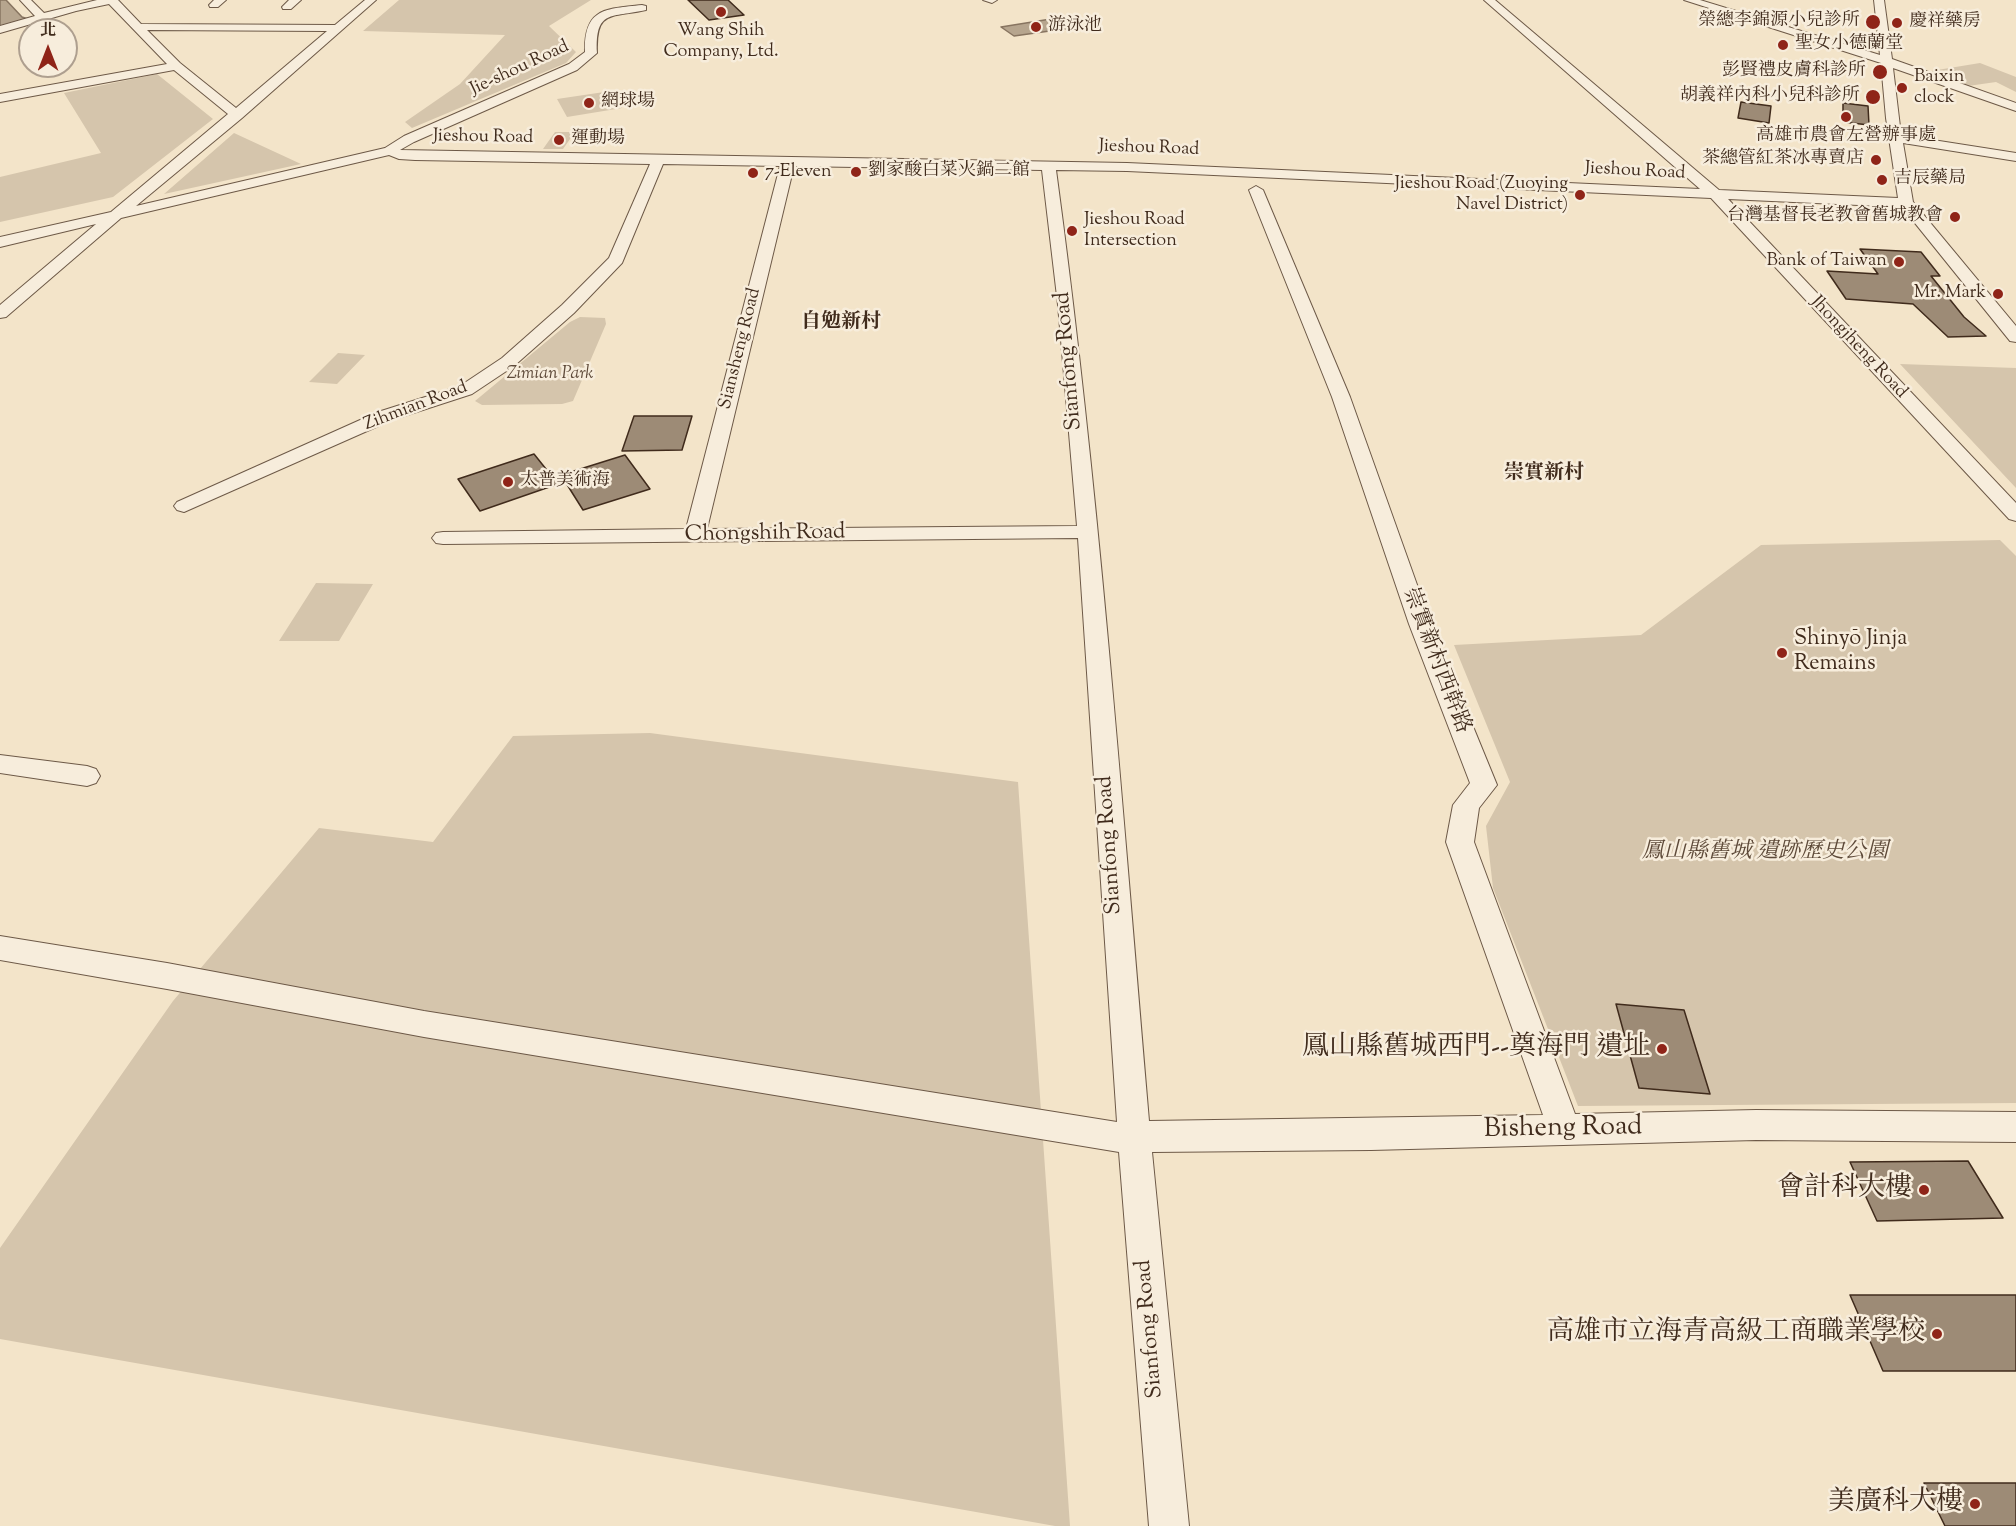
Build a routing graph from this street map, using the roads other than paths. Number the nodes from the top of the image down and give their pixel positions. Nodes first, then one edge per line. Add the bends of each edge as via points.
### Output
1 (25, 0) edge
2 (112, 0) edge
3 (371, 0) edge
4 (1489, 0) edge
5 (1689, 0) edge
6 (1879, 0) edge
7 (642, 8) dead end
8 (42, 18) joint
9 (18, 25) edge
10 (137, 27) junction
11 (338, 28) junction
12 (0, 30) edge
13 (1886, 62) junction
14 (176, 66) junction
15 (0, 98) edge
16 (2016, 107) edge
17 (237, 115) junction
18 (1896, 138) junction
19 (390, 151) junction
20 (2016, 157) edge
21 (658, 160) junction
22 (788, 162) junction
23 (1048, 165) junction
24 (1256, 190) dead end
25 (1717, 196) junction
26 (1906, 203) junction
27 (118, 215) junction
28 (0, 242) edge
29 (0, 313) edge
30 (2016, 337) edge
31 (184, 506) dead end
32 (2016, 515) edge
33 (1088, 532) junction
34 (695, 536) junction
35 (443, 538) dead end
36 (0, 764) edge
37 (87, 776) dead end
38 (0, 948) edge
39 (2016, 1127) edge
40 (1564, 1130) junction
41 (1122, 1137) junction
42 (1169, 1526) edge

1 - 8 street
2 - 8 street
2 - 10 street
3 - 11 street
4 - 25 street, Jhongjheng Road
5 - 13 street
6 - 13 street
7 - 19 street, Jie-shou Road via 616,12 594,23 591,53 573,67
9 - 12 street
10 - 11 street
10 - 14 street
11 - 17 street
13 - 16 street
13 - 18 street
14 - 15 street
14 - 17 street
17 - 27 street
18 - 20 street
18 - 26 street
19 - 21 street, Jieshou Road via 415,156
19 - 27 street
21 - 22 street, Jieshou Road
21 - 31 street, Zihmian Road via 616,260 508,362 466,390 385,417
22 - 23 street, Jieshou Road
22 - 34 street, Siansheng Road
23 - 25 street, Jieshou Road
23 - 33 street, Sianfong Road
24 - 40 street, 崇實新村西幹路 via 1341,397 1420,624 1484,785 1466,805 1460,842
25 - 26 street, Jieshou Road
25 - 32 street, Jhongjheng Road
26 - 30 street
27 - 28 street
27 - 29 street
33 - 34 street, Chongshih Road
33 - 41 street, Sianfong Road
34 - 35 street, Chongshih Road
36 - 37 street
38 - 41 street, Bisheng Road via 424,1024
39 - 40 street, Bisheng Road via 1756,1125
40 - 41 street, Bisheng Road
41 - 42 street, Sianfong Road

